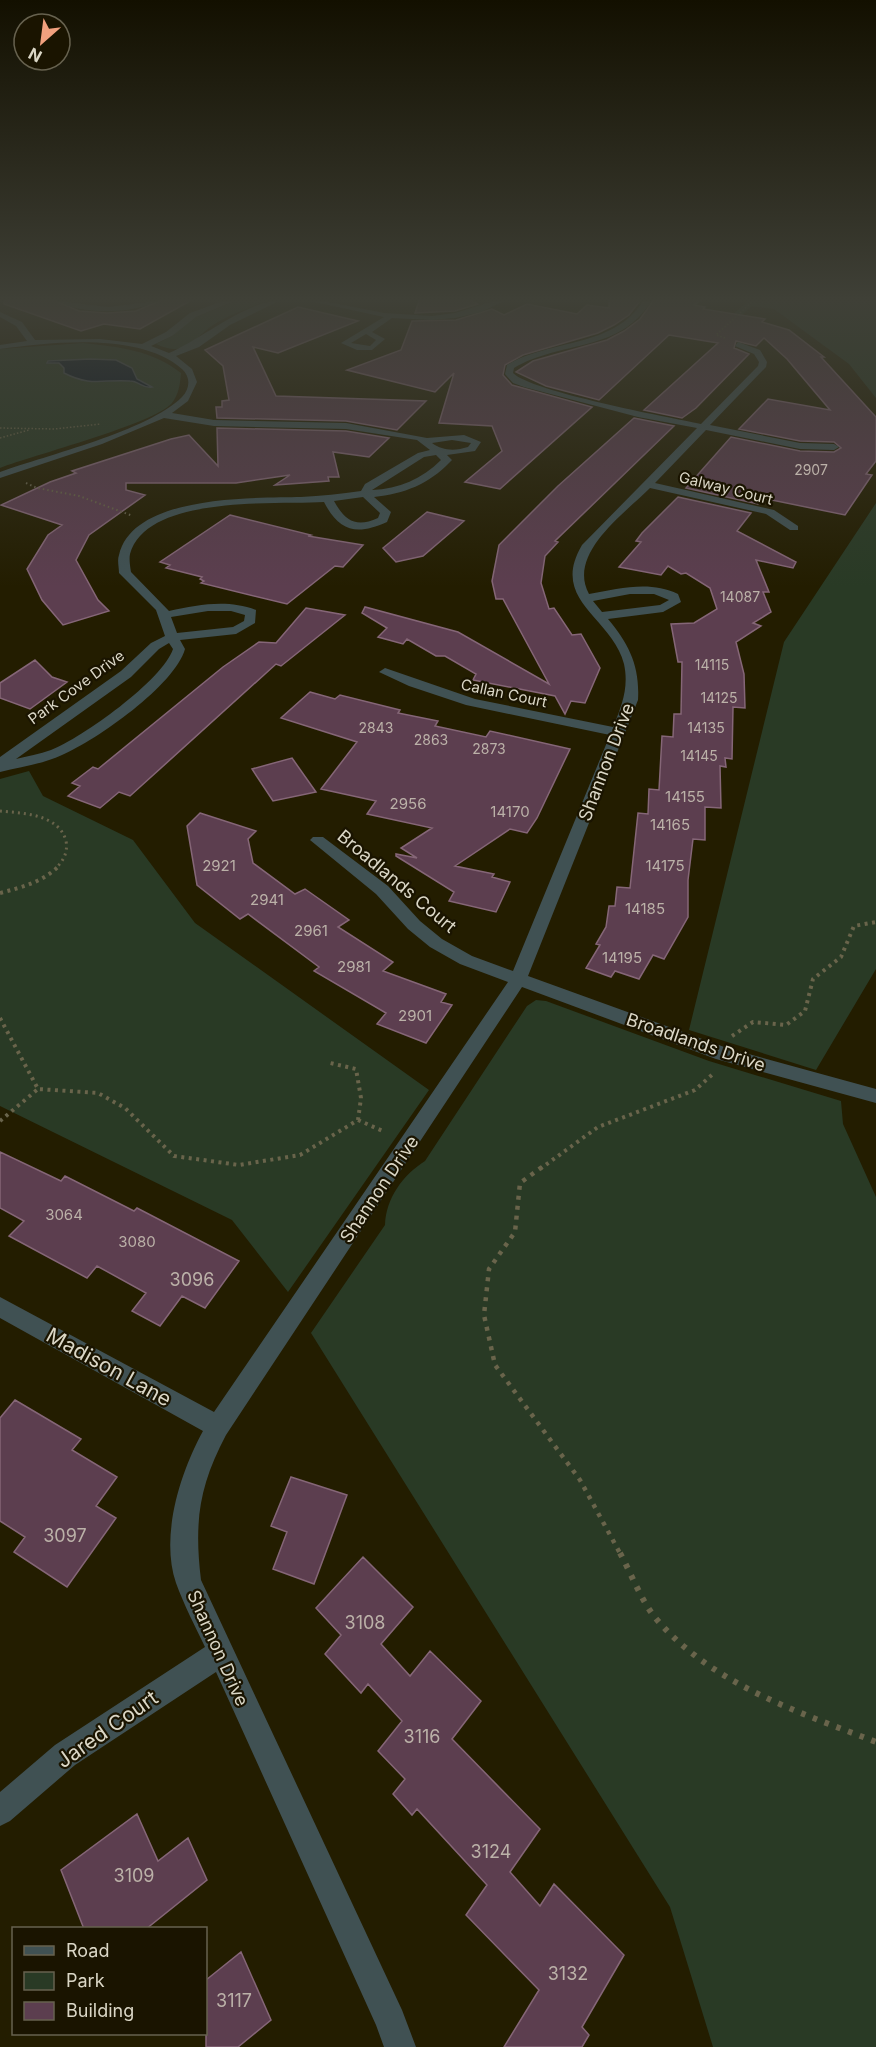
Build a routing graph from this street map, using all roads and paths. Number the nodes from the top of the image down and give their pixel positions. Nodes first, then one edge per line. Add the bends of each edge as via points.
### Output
1 (186, 397) edge
2 (569, 397) edge
3 (737, 397) edge
4 (164, 415) junction
5 (106, 425) dead end
6 (704, 427) junction
7 (0, 428) edge
8 (29, 430) junction
9 (0, 438) edge
10 (428, 441) junction
11 (834, 447) dead end
12 (438, 452) junction
13 (3, 474) edge
14 (647, 484) junction
15 (366, 494) junction
16 (327, 498) junction
17 (154, 523) junction
18 (794, 528) dead end
19 (584, 599) junction
20 (164, 615) junction
21 (599, 616) junction
22 (172, 637) junction
23 (385, 672) dead end
24 (619, 732) junction
25 (0, 766) edge
26 (0, 811) edge
27 (318, 840) dead end
28 (0, 893) edge
29 (876, 922) edge
30 (518, 980) junction
31 (0, 1018) edge
32 (723, 1054) junction
33 (330, 1063) dead end
34 (38, 1089) junction
35 (876, 1096) edge
36 (358, 1120) junction
37 (0, 1121) edge
38 (385, 1132) dead end
39 (0, 1307) edge
40 (218, 1428) junction
41 (220, 1653) junction
42 (876, 1742) edge
43 (0, 1811) edge
44 (400, 2047) edge

1 - 4 street
2 - 6 street
3 - 6 street, Shannon Drive
4 - 10 street via 214,423 346,426
4 - 13 street
5 - 8 path
6 - 11 street via 800,446
6 - 14 street, Shannon Drive
7 - 8 path
8 - 9 path
10 - 12 street
10 - 12 street via 450,436 476,442 472,449 461,452
12 - 15 street via 421,455 369,486
12 - 15 street, Park Cove Drive via 447,460 415,484 390,493
13 - 17 path
14 - 18 street, Galway Court via 770,512
14 - 19 street, Shannon Drive via 586,546 576,571
15 - 16 street, Park Cove Drive
15 - 16 street via 386,512 383,520 372,526 340,520
16 - 17 street, Park Cove Drive via 221,501 182,510
17 - 20 street, Park Cove Drive via 128,544 122,563 130,581 152,598
19 - 21 street, Shannon Drive
19 - 21 street via 649,590 666,591 674,597 675,602 663,608
20 - 22 street, Park Cove Drive
20 - 22 street, Park Cove Drive via 215,607 240,608 252,614 249,622 236,630
21 - 24 street, Shannon Drive via 630,662 631,700
22 - 25 street, Park Cove Drive
22 - 25 street, Park Cove Drive via 179,649 175,662 157,683 111,718 56,753
23 - 24 street, Callan Court via 451,698
24 - 30 street, Shannon Drive
26 - 28 path via 49,819 65,833 69,850 61,867 43,881
27 - 30 street, Broadlands Court via 382,890 436,943 466,960
29 - 32 path via 854,926 841,957 813,979 806,1011 786,1025 753,1022 733,1034
30 - 32 street, Broadlands Drive
30 - 40 street, Shannon Drive
31 - 34 path
32 - 35 street, Broadlands Drive
32 - 42 path via 718,1069 695,1090 598,1127 520,1183 515,1232 489,1269 484,1315 495,1365 580,1480 657,1620 702,1662 764,1698
33 - 36 path via 356,1069 361,1098
34 - 36 path via 98,1093 125,1108 174,1156 239,1166 300,1155
34 - 37 path
36 - 38 path
39 - 40 street, Madison Lane
40 - 41 street, Shannon Drive via 198,1461 182,1539 188,1581
41 - 43 street, Jared Court via 65,1755
41 - 44 street, Shannon Drive

